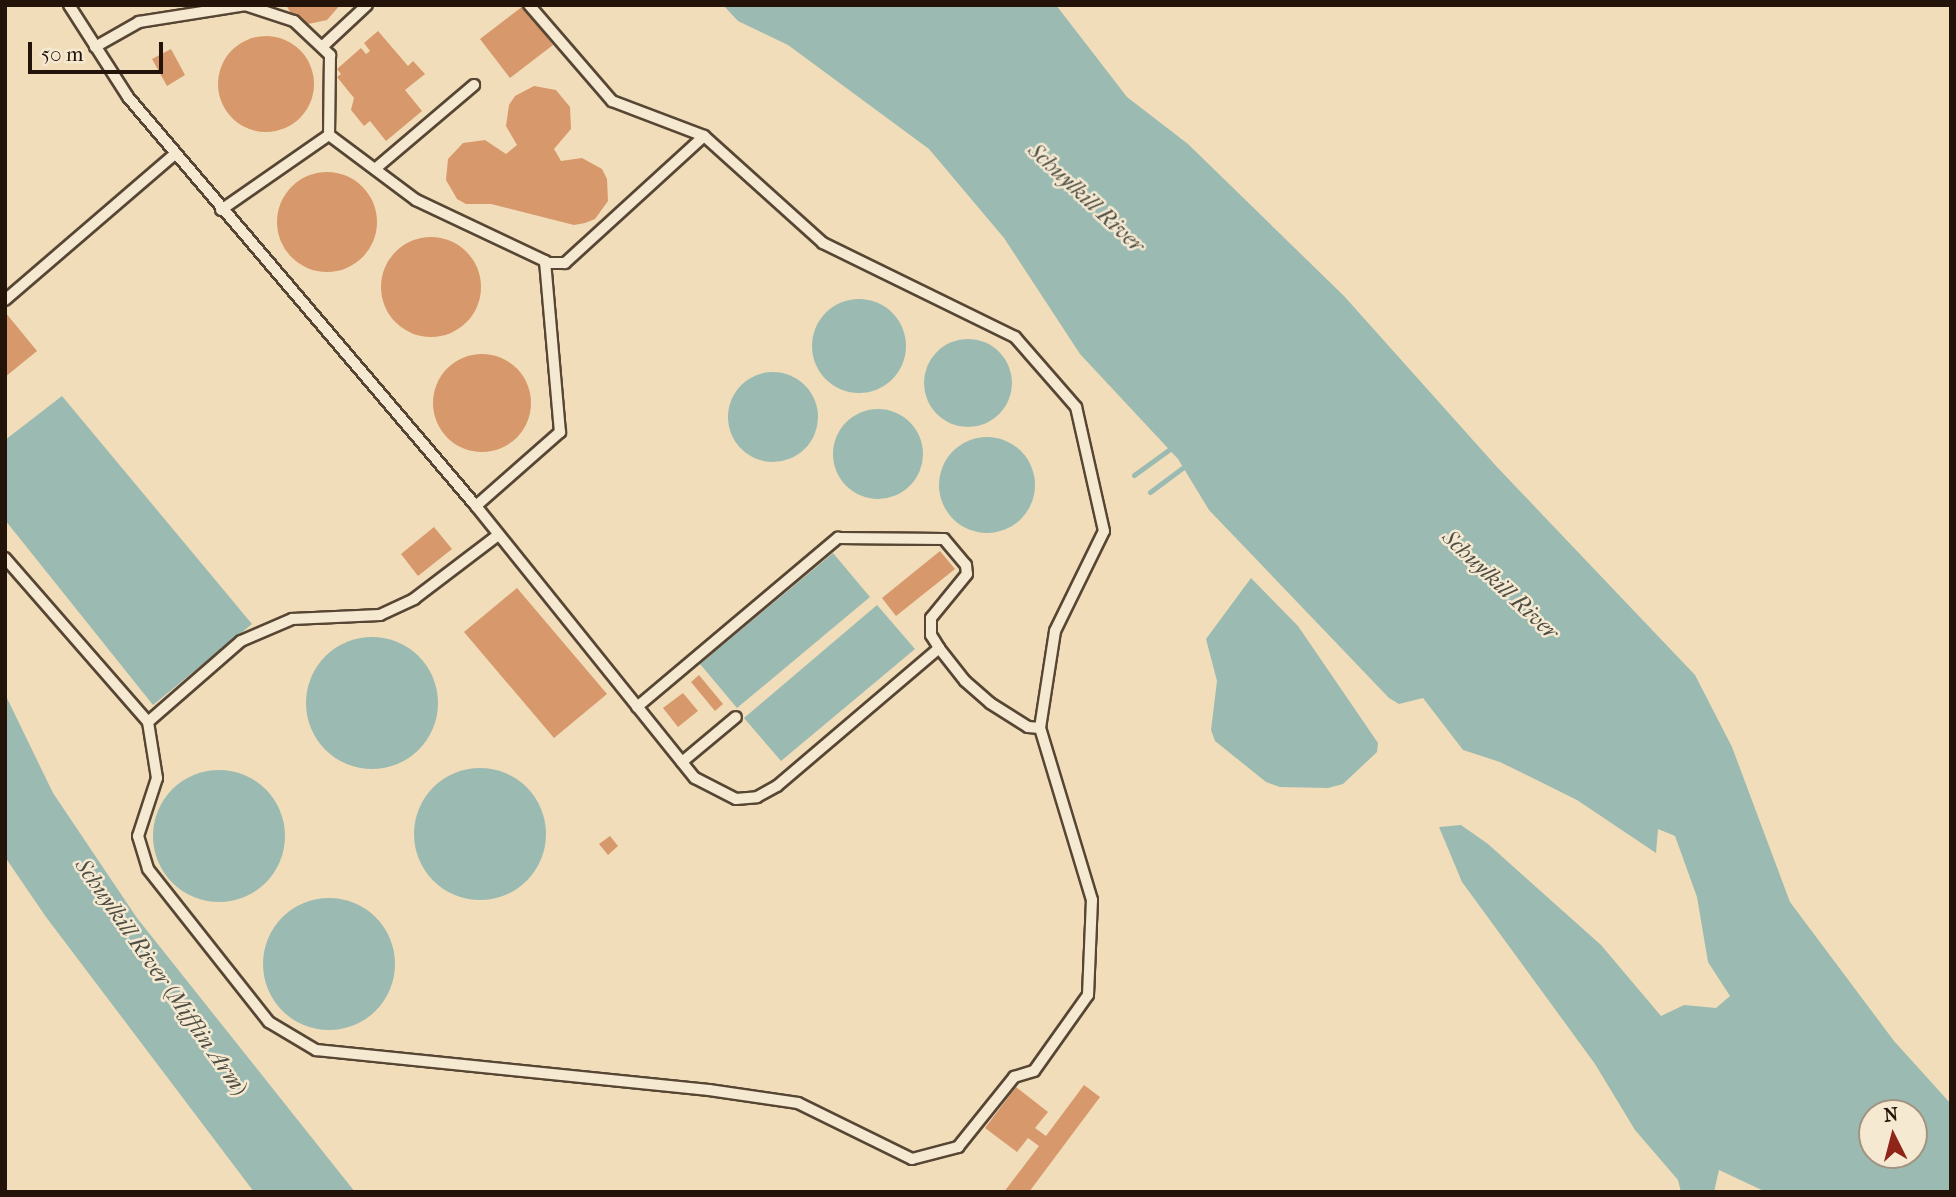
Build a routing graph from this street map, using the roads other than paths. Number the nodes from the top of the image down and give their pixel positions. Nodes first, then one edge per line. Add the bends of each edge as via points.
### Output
1 (69, 5) edge
2 (245, 5) edge
3 (367, 5) edge
4 (529, 5) edge
5 (271, 8) edge
6 (323, 46) junction
7 (95, 47) junction
8 (474, 85) dead end
9 (329, 135) junction
10 (705, 135) junction
11 (175, 154) junction
12 (375, 169) junction
13 (221, 210) junction
14 (545, 263) junction
15 (5, 300) edge
16 (475, 506) junction
17 (497, 536) junction
18 (5, 558) edge
19 (939, 648) junction
20 (637, 707) junction
21 (736, 717) dead end
22 (148, 722) junction
23 (1040, 728) junction
24 (682, 762) junction

1 - 7 lane
2 - 5 lane
2 - 7 lane via 139,22
3 - 6 lane
4 - 10 lane via 612,101
5 - 6 lane
6 - 9 lane via 330,55 332,74
7 - 11 lane via 128,97
8 - 12 lane
9 - 12 lane
9 - 13 lane
10 - 14 lane via 565,263
10 - 23 lane via 823,243 1015,337 1076,407 1104,531 1055,631
11 - 13 lane
11 - 15 lane
12 - 14 lane via 416,200
13 - 16 lane
14 - 16 lane via 560,432
16 - 17 lane
17 - 20 lane
17 - 22 lane via 414,599 380,615 292,619 241,641
18 - 22 lane
19 - 20 lane via 931,635 931,618 967,574 966,565 944,539 838,538
19 - 23 lane via 990,703 1028,727
19 - 24 lane via 777,786 757,797 736,799 715,792
20 - 24 lane
21 - 24 lane
22 - 23 lane via 157,778 138,836 148,869 269,1022 316,1050 798,1103 912,1159 958,1147 1014,1077 1034,1071 1088,995 1092,900

